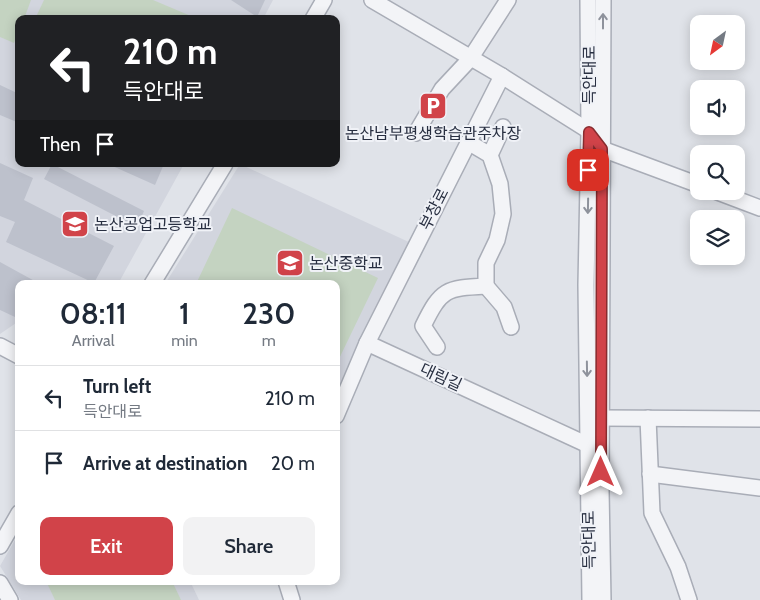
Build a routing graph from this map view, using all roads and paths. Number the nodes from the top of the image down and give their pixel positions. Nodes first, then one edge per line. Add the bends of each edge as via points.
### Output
1 (324, 0) edge
2 (372, 0) edge
3 (508, 0) edge
4 (588, 0) edge
5 (603, 0) edge
6 (315, 15) edge
7 (470, 59) junction
8 (502, 76) junction
9 (503, 127) dead end
10 (589, 132) junction
11 (416, 133) dead end
12 (468, 142) junction
13 (602, 149) junction
14 (490, 155) junction
15 (224, 167) edge
16 (690, 182) edge
17 (739, 200) edge
18 (760, 208) edge
19 (154, 280) edge
20 (486, 286) junction
21 (511, 327) dead end
22 (366, 343) junction
23 (0, 346) edge
24 (437, 347) dead end
25 (15, 354) edge
26 (340, 406) edge
27 (602, 418) junction
28 (648, 418) junction
29 (760, 419) edge
30 (588, 445) junction
31 (650, 474) junction
32 (760, 488) edge
33 (594, 490) junction
34 (15, 520) edge
35 (0, 546) edge
36 (0, 583) edge
37 (288, 590) edge
38 (10, 600) edge
39 (278, 600) edge
40 (579, 600) edge
41 (590, 600) edge
42 (603, 600) edge
43 (609, 600) edge
44 (689, 600) edge

1 - 6 street
2 - 7 street
3 - 7 street
4 - 10 street, 득안대로
13 -> 5 street, 득안대로
7 - 8 street
7 - 11 street via 442,88
8 - 10 street
8 - 12 street, 부창로
9 - 14 street
10 - 13 street
10 -> 30 street, 득안대로 via 586,285
12 - 14 street
12 - 22 street, 부창로
13 - 16 street
13 - 27 street, 득안대로
14 - 20 street via 500,184 503,214 497,240 486,263
15 - 19 street
17 - 18 street
20 - 21 street via 504,307
20 - 24 street via 453,288 434,303 423,326
22 - 26 street
22 - 30 street, 대림길
23 - 25 street
27 - 28 street
27 - 33 street, 득안대로
28 - 29 street
28 - 31 street
30 - 33 street, 득안대로
31 - 32 street
31 - 44 street via 652,513 678,566
33 - 40 street
33 - 41 street, 득안대로
33 - 42 street, 득안대로
33 - 43 street
34 - 35 street
36 - 38 street
37 - 39 street

